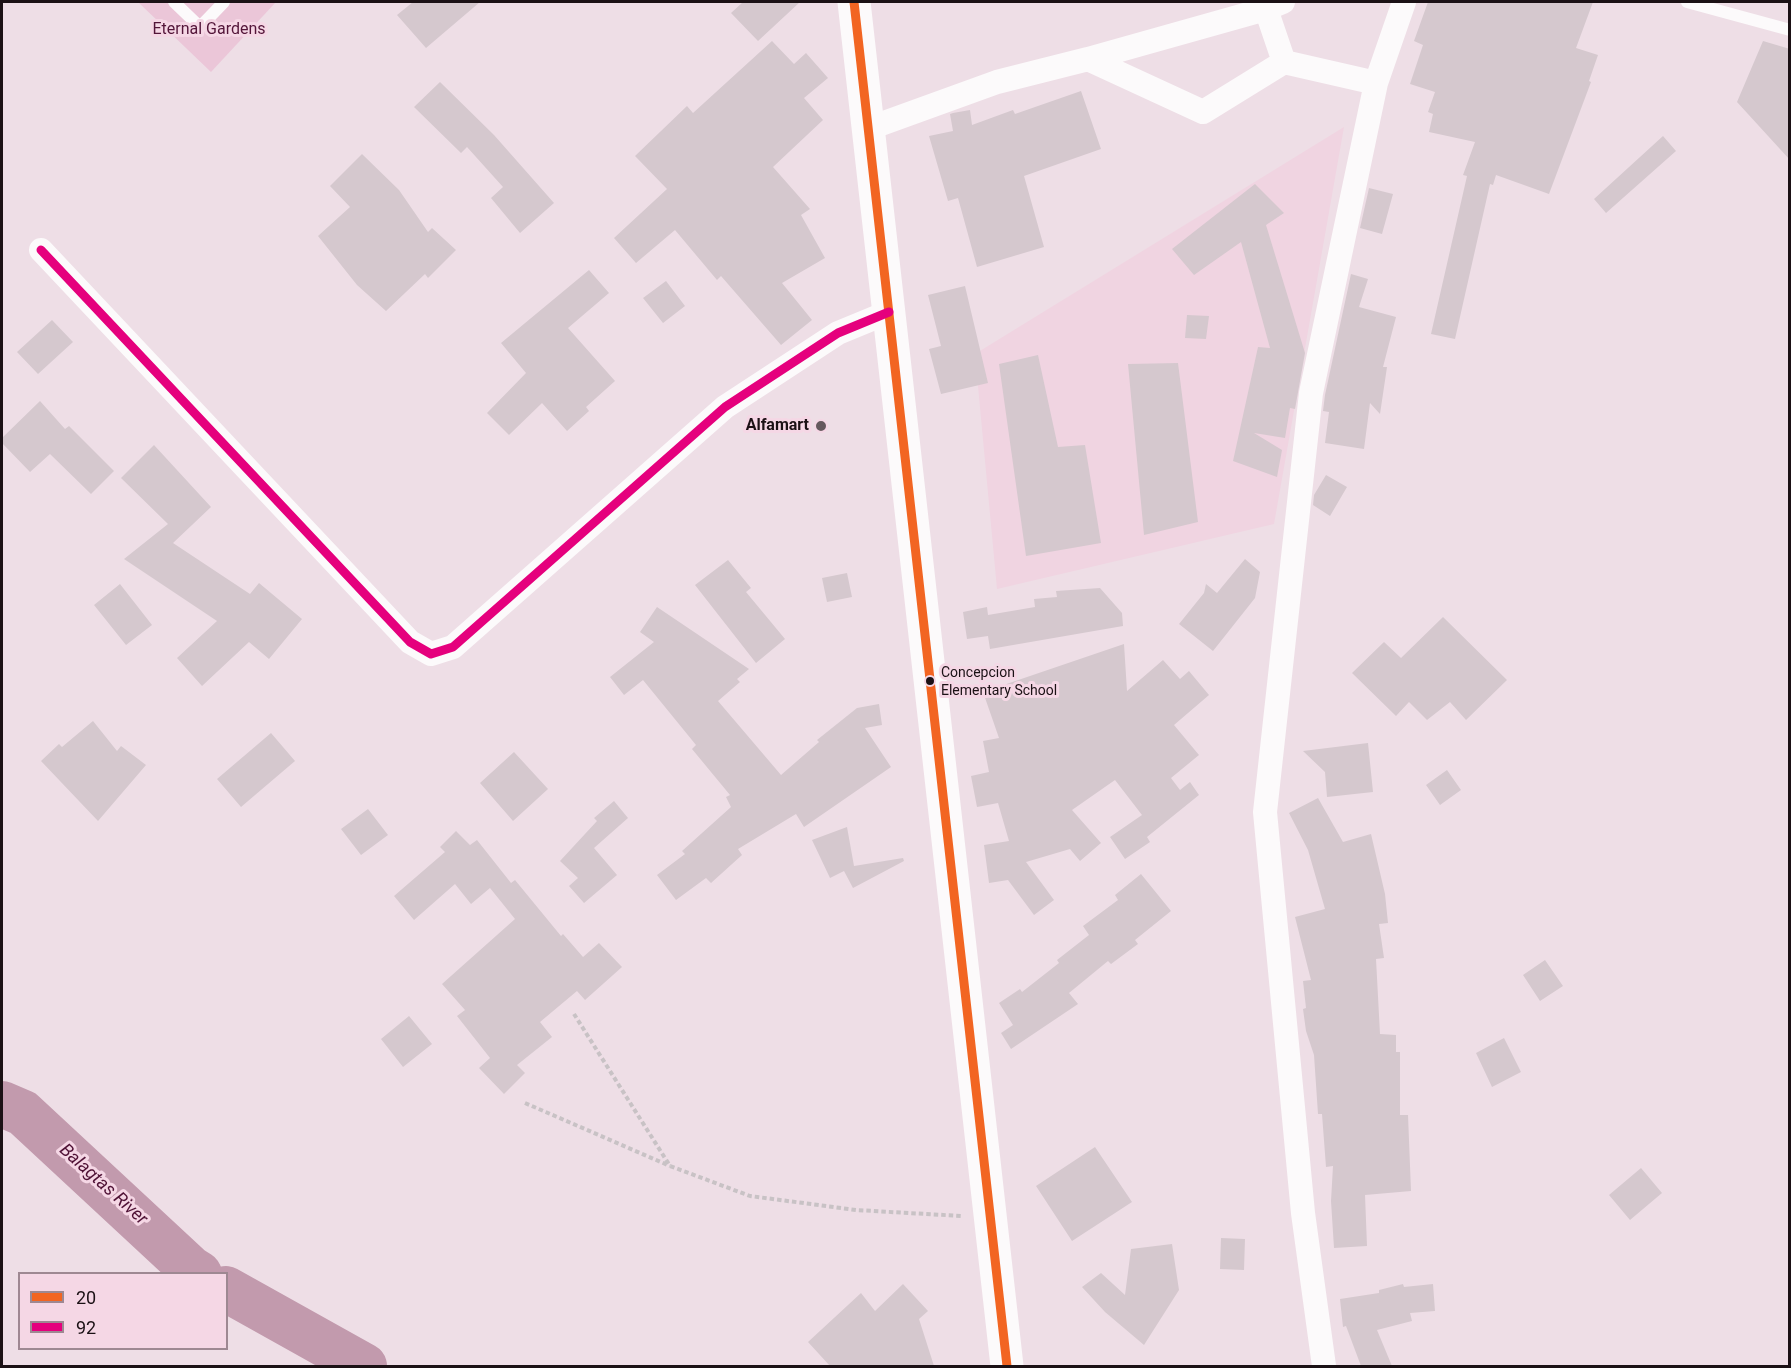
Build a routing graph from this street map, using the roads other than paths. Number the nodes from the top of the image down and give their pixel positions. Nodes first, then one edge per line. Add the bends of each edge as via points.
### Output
1 (174, 2) edge
2 (224, 2) edge
3 (854, 2) edge
4 (1404, 2) edge
5 (1687, 2) edge
6 (1709, 4) edge
7 (1275, 5) edge
8 (1790, 30) edge
9 (1088, 59) junction
10 (1284, 62) junction
11 (1376, 83) junction
12 (870, 128) junction
13 (41, 250) dead end
14 (889, 312) junction
15 (1007, 1366) edge
16 (1324, 1366) edge

1 - 2 lane via 200,27
3 - 12 highway
4 - 11 street
5 - 6 lane
6 - 8 lane
7 - 9 street
7 - 10 street
9 - 10 street via 1203,112
9 - 12 street via 997,82
10 - 11 street
11 - 16 street via 1311,393 1265,812 1303,1213
12 - 14 highway
13 - 14 street via 410,642 431,654 453,647 725,407 838,333
14 - 15 highway

